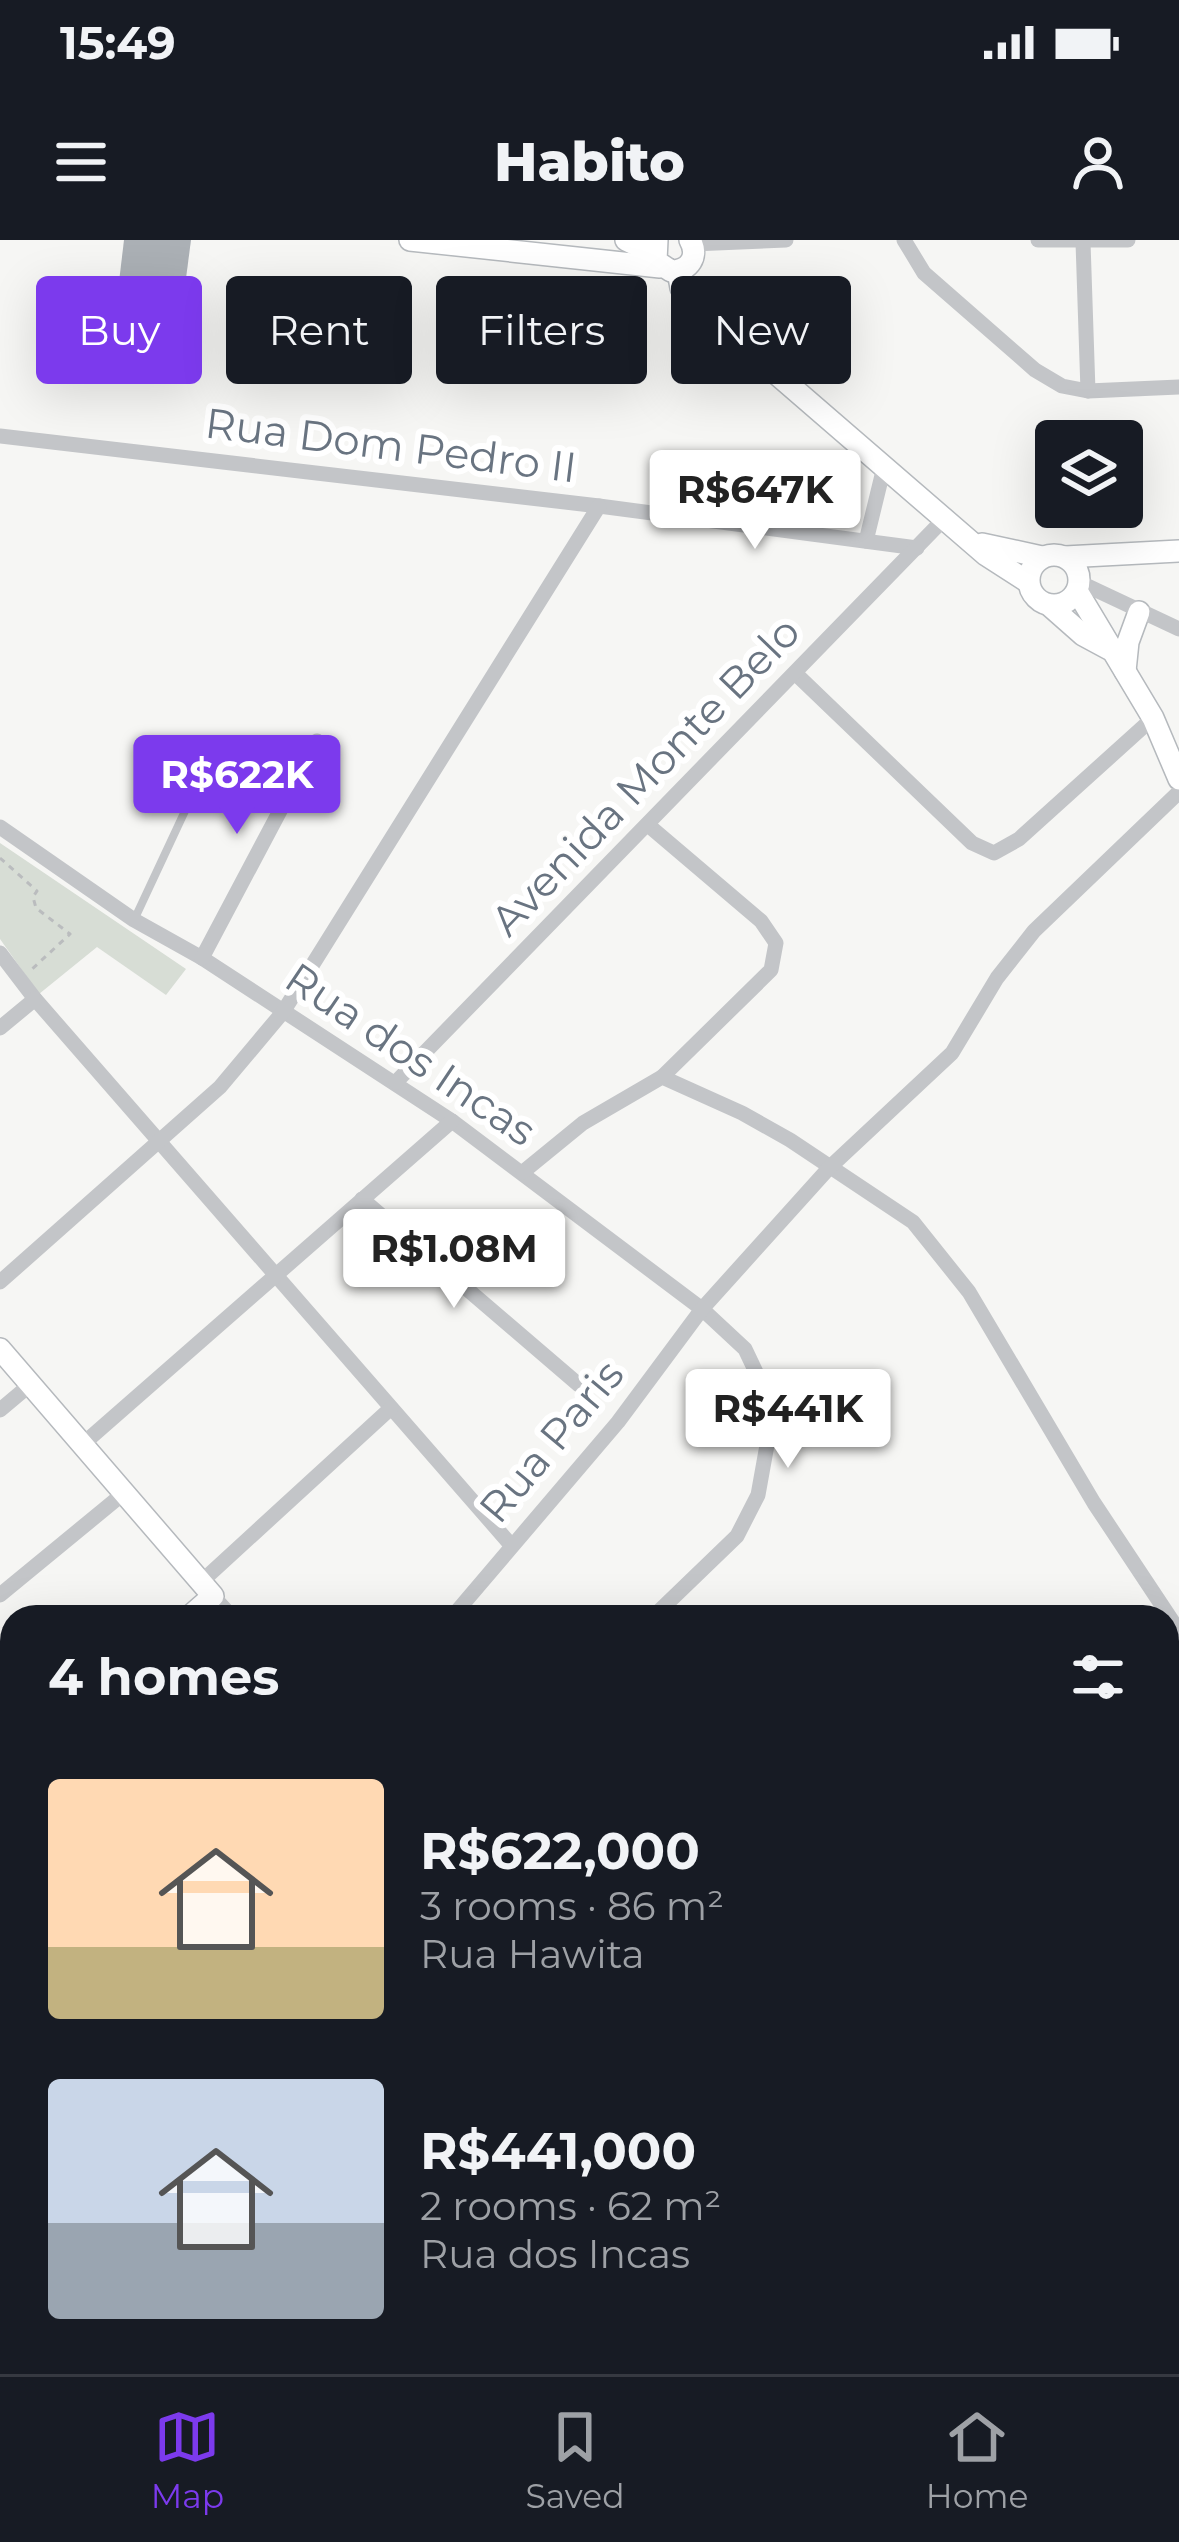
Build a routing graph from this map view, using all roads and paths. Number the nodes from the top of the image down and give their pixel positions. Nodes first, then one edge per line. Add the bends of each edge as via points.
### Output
1 (410, 240) edge
2 (626, 240) edge
3 (786, 240) edge
4 (904, 240) edge
5 (1038, 240) edge
6 (1127, 240) edge
7 (692, 242) edge
8 (1083, 242) edge
9 (560, 249) edge
10 (662, 258) edge
11 (1179, 387) edge
12 (1088, 391) junction
13 (0, 436) edge
14 (884, 467) junction
15 (599, 506) junction
16 (945, 518) junction
17 (970, 539) junction
18 (866, 541) junction
19 (917, 548) junction
20 (1179, 551) edge
21 (1053, 557) junction
22 (1028, 582) junction
23 (1078, 586) junction
24 (1049, 605) junction
25 (1139, 612) junction
26 (1179, 629) edge
27 (1109, 650) junction
28 (1125, 671) junction
29 (796, 674) junction
30 (1153, 718) junction
31 (317, 740) dead end
32 (1179, 779) edge
33 (199, 782) dead end
34 (1179, 792) edge
35 (648, 825) junction
36 (0, 827) edge
37 (0, 858) edge
38 (134, 920) junction
39 (0, 953) edge
40 (202, 958) junction
41 (20, 980) junction
42 (35, 999) junction
43 (283, 1012) junction
44 (0, 1028) edge
45 (662, 1077) junction
46 (396, 1082) junction
47 (452, 1120) junction
48 (158, 1139) junction
49 (829, 1168) junction
50 (524, 1172) junction
51 (362, 1199) junction
52 (273, 1275) junction
53 (0, 1282) edge
54 (702, 1310) junction
55 (0, 1349) edge
56 (31, 1384) junction
57 (579, 1385) dead end
58 (391, 1408) junction
59 (0, 1410) edge
60 (83, 1444) junction
61 (124, 1493) junction
62 (511, 1545) junction
63 (207, 1589) junction
64 (0, 1595) edge
65 (197, 1605) edge
66 (221, 1605) edge
67 (462, 1605) edge
68 (665, 1605) edge
69 (1162, 1605) edge

1 - 9 street
2 - 10 street
3 - 7 street
4 - 12 street via 924,273 1034,370
5 - 8 street
6 - 8 street
7 - 10 street via 692,261
8 - 12 street
9 - 10 street
10 - 14 street via 691,300
11 - 12 street
13 - 15 street, Rua Dom Pedro II
14 - 16 street
14 - 18 street
15 - 18 street, Rua Dom Pedro II
15 - 43 street
16 - 17 street
16 - 19 street, Avenida Monte Belo
17 - 21 street
17 - 22 street
18 - 19 street, Rua Dom Pedro II
19 - 29 street, Avenida Monte Belo
20 - 21 street
21 - 22 street via 1030,570
21 - 23 street via 1076,568
22 - 24 street
23 - 24 street via 1065,603
23 - 25 street
23 - 27 street
24 - 27 street
25 - 26 street
25 - 28 street
27 - 28 street
28 - 30 street
29 - 30 street via 972,843 994,854
29 - 35 street, Avenida Monte Belo
30 - 32 street
31 - 40 street
33 - 38 lane
34 - 49 street, Rua Paris via 1034,931 952,1053
35 - 45 street via 761,921 777,955
35 - 46 street, Avenida Monte Belo
36 - 38 street, Rua dos Incas
37 - 41 path via 37,891 36,908 70,934
38 - 40 street, Rua dos Incas
39 - 41 street
40 - 43 street, Rua dos Incas
41 - 42 street
42 - 44 street
42 - 48 street
43 - 46 street, Rua dos Incas
43 - 48 street via 232,1074
45 - 49 street via 742,1113
45 - 50 street via 584,1123
46 - 47 street, Rua dos Incas
47 - 50 street, Rua dos Incas
47 - 51 street
48 - 52 street
48 - 53 street
49 - 54 street, Rua Paris
49 - 69 street via 913,1222 969,1292
50 - 54 street, Rua dos Incas
51 - 52 street
51 - 57 street
52 - 58 street
52 - 60 street
54 - 62 street, Rua Paris
54 - 68 street, Rua dos Incas via 755,1369 764,1389 766,1445 758,1496 736,1536
55 - 56 street
56 - 59 street
56 - 60 street
58 - 62 street
58 - 63 street
60 - 61 street
61 - 63 street
61 - 64 street
62 - 67 street, Rua Paris
63 - 65 street
63 - 66 street

